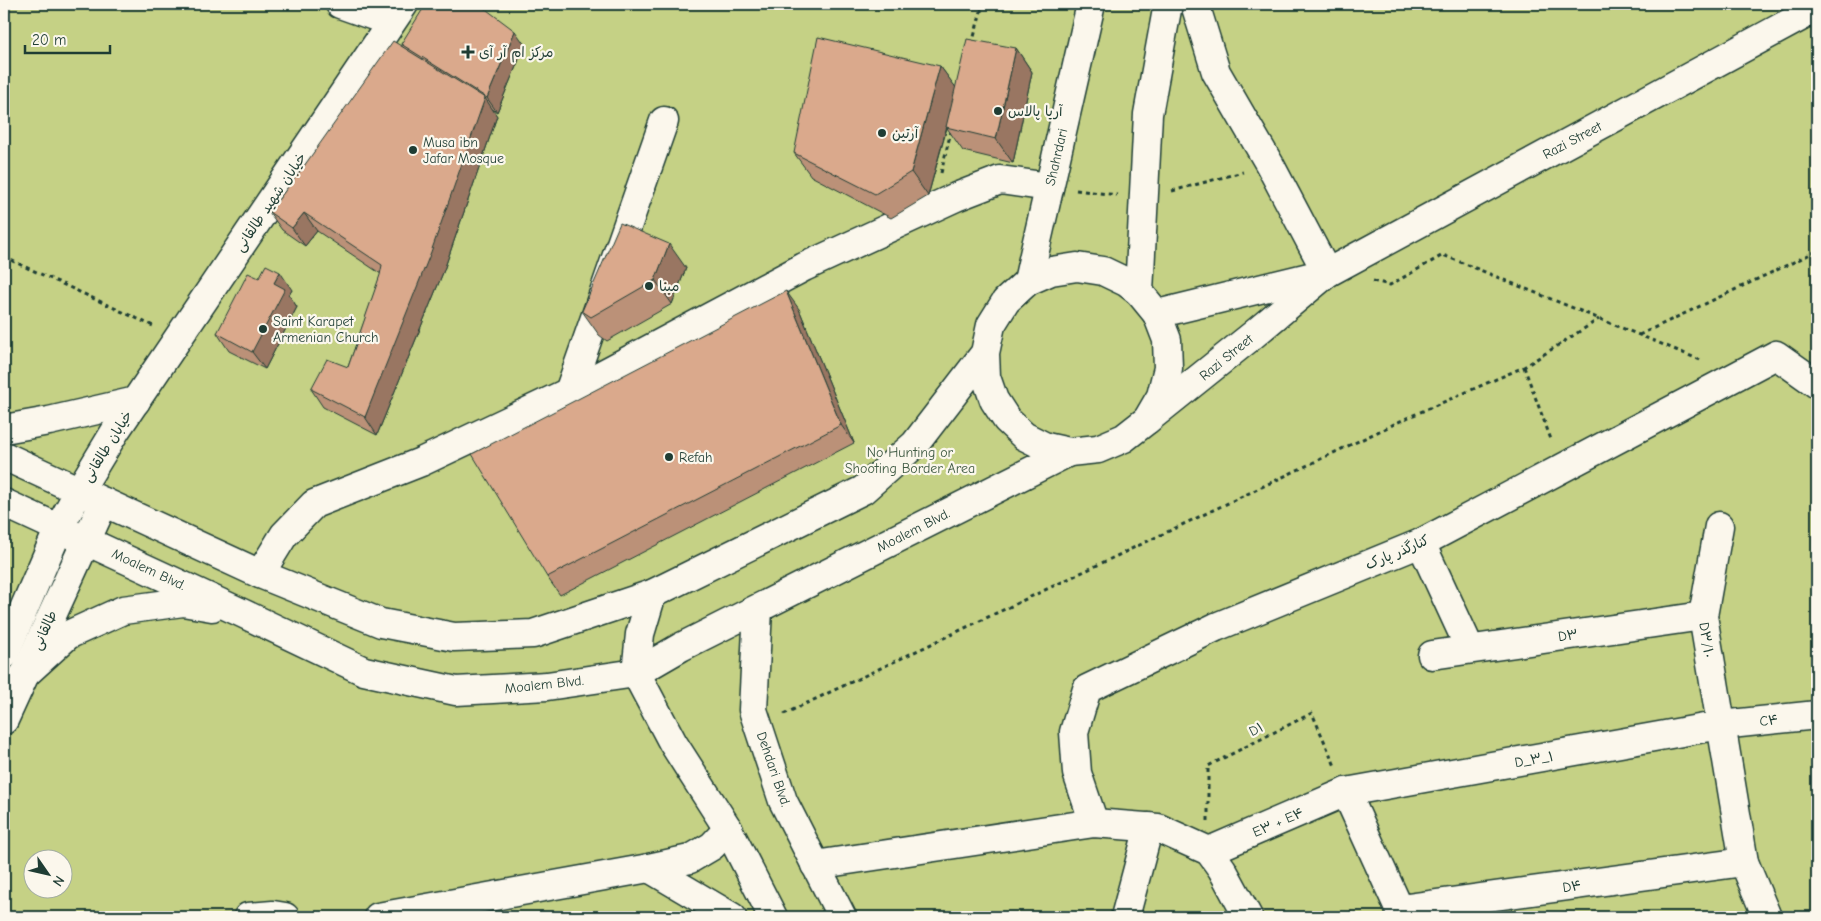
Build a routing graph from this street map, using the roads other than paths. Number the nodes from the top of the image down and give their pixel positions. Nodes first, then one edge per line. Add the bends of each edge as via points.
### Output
1 (340, 4) edge
2 (1091, 4) edge
3 (1168, 4) edge
4 (1195, 4) edge
5 (1817, 8) edge
6 (398, 13) edge
7 (664, 121) dead end
8 (1049, 187) junction
9 (1327, 273) junction
10 (1028, 281) junction
11 (1139, 292) junction
12 (1157, 314) junction
13 (985, 353) junction
14 (1817, 384) edge
15 (569, 392) junction
16 (136, 401) junction
17 (1147, 420) junction
18 (4, 429) edge
19 (1069, 452) junction
20 (4, 456) edge
21 (80, 491) junction
22 (104, 502) junction
23 (4, 503) edge
24 (1718, 526) dead end
25 (59, 528) junction
26 (85, 540) junction
27 (1421, 544) junction
28 (260, 574) junction
29 (652, 594) junction
30 (758, 609) junction
31 (242, 613) junction
32 (1703, 616) junction
33 (1470, 649) junction
34 (1432, 654) dead end
35 (4, 655) edge
36 (636, 673) junction
37 (23, 676) junction
38 (1817, 715) edge
39 (4, 720) edge
40 (1721, 725) junction
41 (1346, 792) junction
42 (1094, 823) junction
43 (1148, 827) junction
44 (728, 829) junction
45 (1209, 851) junction
46 (1744, 862) junction
47 (816, 865) junction
48 (649, 868) junction
49 (1401, 913) edge
50 (248, 917) edge
51 (285, 917) edge
52 (378, 917) edge
53 (732, 917) edge
54 (773, 917) edge
55 (842, 917) edge
56 (1125, 917) edge
57 (1248, 917) edge
58 (1768, 917) edge

1 - 6 street
2 - 8 street, Shahrdari
3 - 11 street via 1148,114
4 - 9 street via 1216,72
5 - 9 street, Razi Street
6 - 16 street, خیابان شهيد طالقانی
7 - 15 street
8 - 10 street, Shahrdari
8 - 15 street via 1000,180 932,208 804,267
9 - 12 street, Razi Street
9 - 17 street, Razi Street
10 - 11 street via 1051,271 1077,267 1103,271
10 - 13 street via 1006,300 991,325
11 - 12 street
12 - 17 street via 1167,340 1168,368 1161,396
13 - 19 street via 986,377 994,400 1007,420 1024,436 1046,447
13 - 29 street via 915,444 863,490
14 - 27 street, کنارگذر پارک via 1776,355
15 - 28 street via 421,462 314,504 284,535
16 - 18 street
16 - 21 street, خیابان طالقانی
17 - 19 street, Razi Street via 1124,438 1098,449
19 - 30 street, Moalem Blvd.
20 - 21 street
21 - 22 street
21 - 25 street, طالقانی
22 - 26 street, طالقانی
22 - 28 street
23 - 25 street, Moalem Blvd.
24 - 32 street, D۳/۱۰
25 - 26 street, Moalem Blvd.
25 - 35 street, طالقانی
26 - 31 street, Moalem Blvd.
26 - 37 street, طالقانی
27 - 33 street
27 - 42 street, کنارگذر پارک via 1216,627 1087,689 1074,732 1077,773
28 - 29 street via 381,623 454,638 532,634
29 - 36 street via 640,634
30 - 36 street, Moalem Blvd.
30 - 47 street, Dehdari Blvd. via 753,710 783,801
31 - 36 street, Moalem Blvd. via 364,671 456,691 547,686
31 - 37 street via 183,602 123,610 68,635
32 - 33 street, D۳
32 - 40 street, D۳/۱۰
33 - 34 street, D۳
36 - 44 street via 674,743
37 - 39 street, طالقانی
38 - 40 street, C۴
40 - 41 street, D_۳_۱
40 - 46 street, D۳/۱۰
41 - 45 street, E۳ + E۴
41 - 49 street
42 - 43 street
42 - 47 street
43 - 45 street via 1158,828
43 - 56 street
44 - 48 street via 712,846 690,859
44 - 54 street
45 - 57 street
46 - 49 street, D۴
46 - 58 street, D۳/۱۰
47 - 55 street, Dehdari Blvd.
48 - 52 street
48 - 53 street
50 - 51 street

